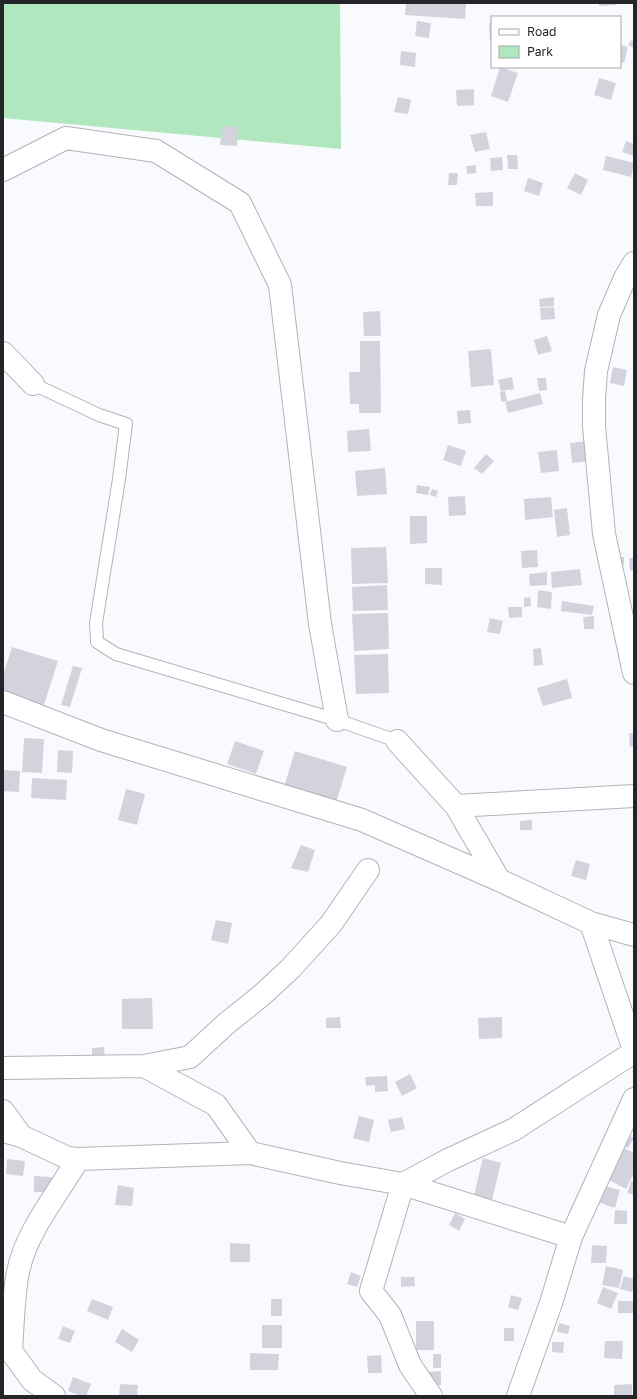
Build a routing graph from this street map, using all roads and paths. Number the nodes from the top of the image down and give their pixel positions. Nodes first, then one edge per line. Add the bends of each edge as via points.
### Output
1 (3, 170) edge
2 (634, 263) edge
3 (3, 353) edge
4 (33, 384) joint
5 (634, 673) edge
6 (3, 702) edge
7 (337, 720) junction
8 (397, 741) joint
9 (634, 796) edge
10 (456, 806) junction
11 (368, 870) dead end
12 (499, 880) junction
13 (591, 923) junction
14 (634, 935) edge
15 (634, 1051) edge
16 (144, 1066) junction
17 (3, 1068) edge
18 (634, 1099) edge
19 (3, 1111) edge
20 (12, 1133) edge
21 (250, 1152) junction
22 (78, 1159) junction
23 (403, 1184) junction
24 (571, 1237) junction
25 (54, 1396) edge
26 (431, 1396) edge
27 (518, 1396) edge

1 - 7 street via 66,138 156,151 240,204 280,285 320,624
2 - 5 street via 609,315 596,370 594,426 604,534
3 - 4 street
4 - 7 lane via 100,415 126,424 96,622 97,642 116,654
6 - 12 street via 101,740 362,820
7 - 8 lane
8 - 10 street
9 - 10 street
10 - 12 street
11 - 16 street via 332,924 262,995 190,1057
12 - 13 street
13 - 14 street
13 - 15 street
15 - 23 street via 513,1130
16 - 17 street
16 - 21 street via 216,1105
18 - 24 street
19 - 20 street
20 - 22 street via 68,1158
21 - 22 street
21 - 23 street via 340,1173
22 - 25 street via 38,1221 18,1271 11,1351 32,1380
23 - 24 street
23 - 26 street via 371,1291 390,1315 410,1366
24 - 27 street

